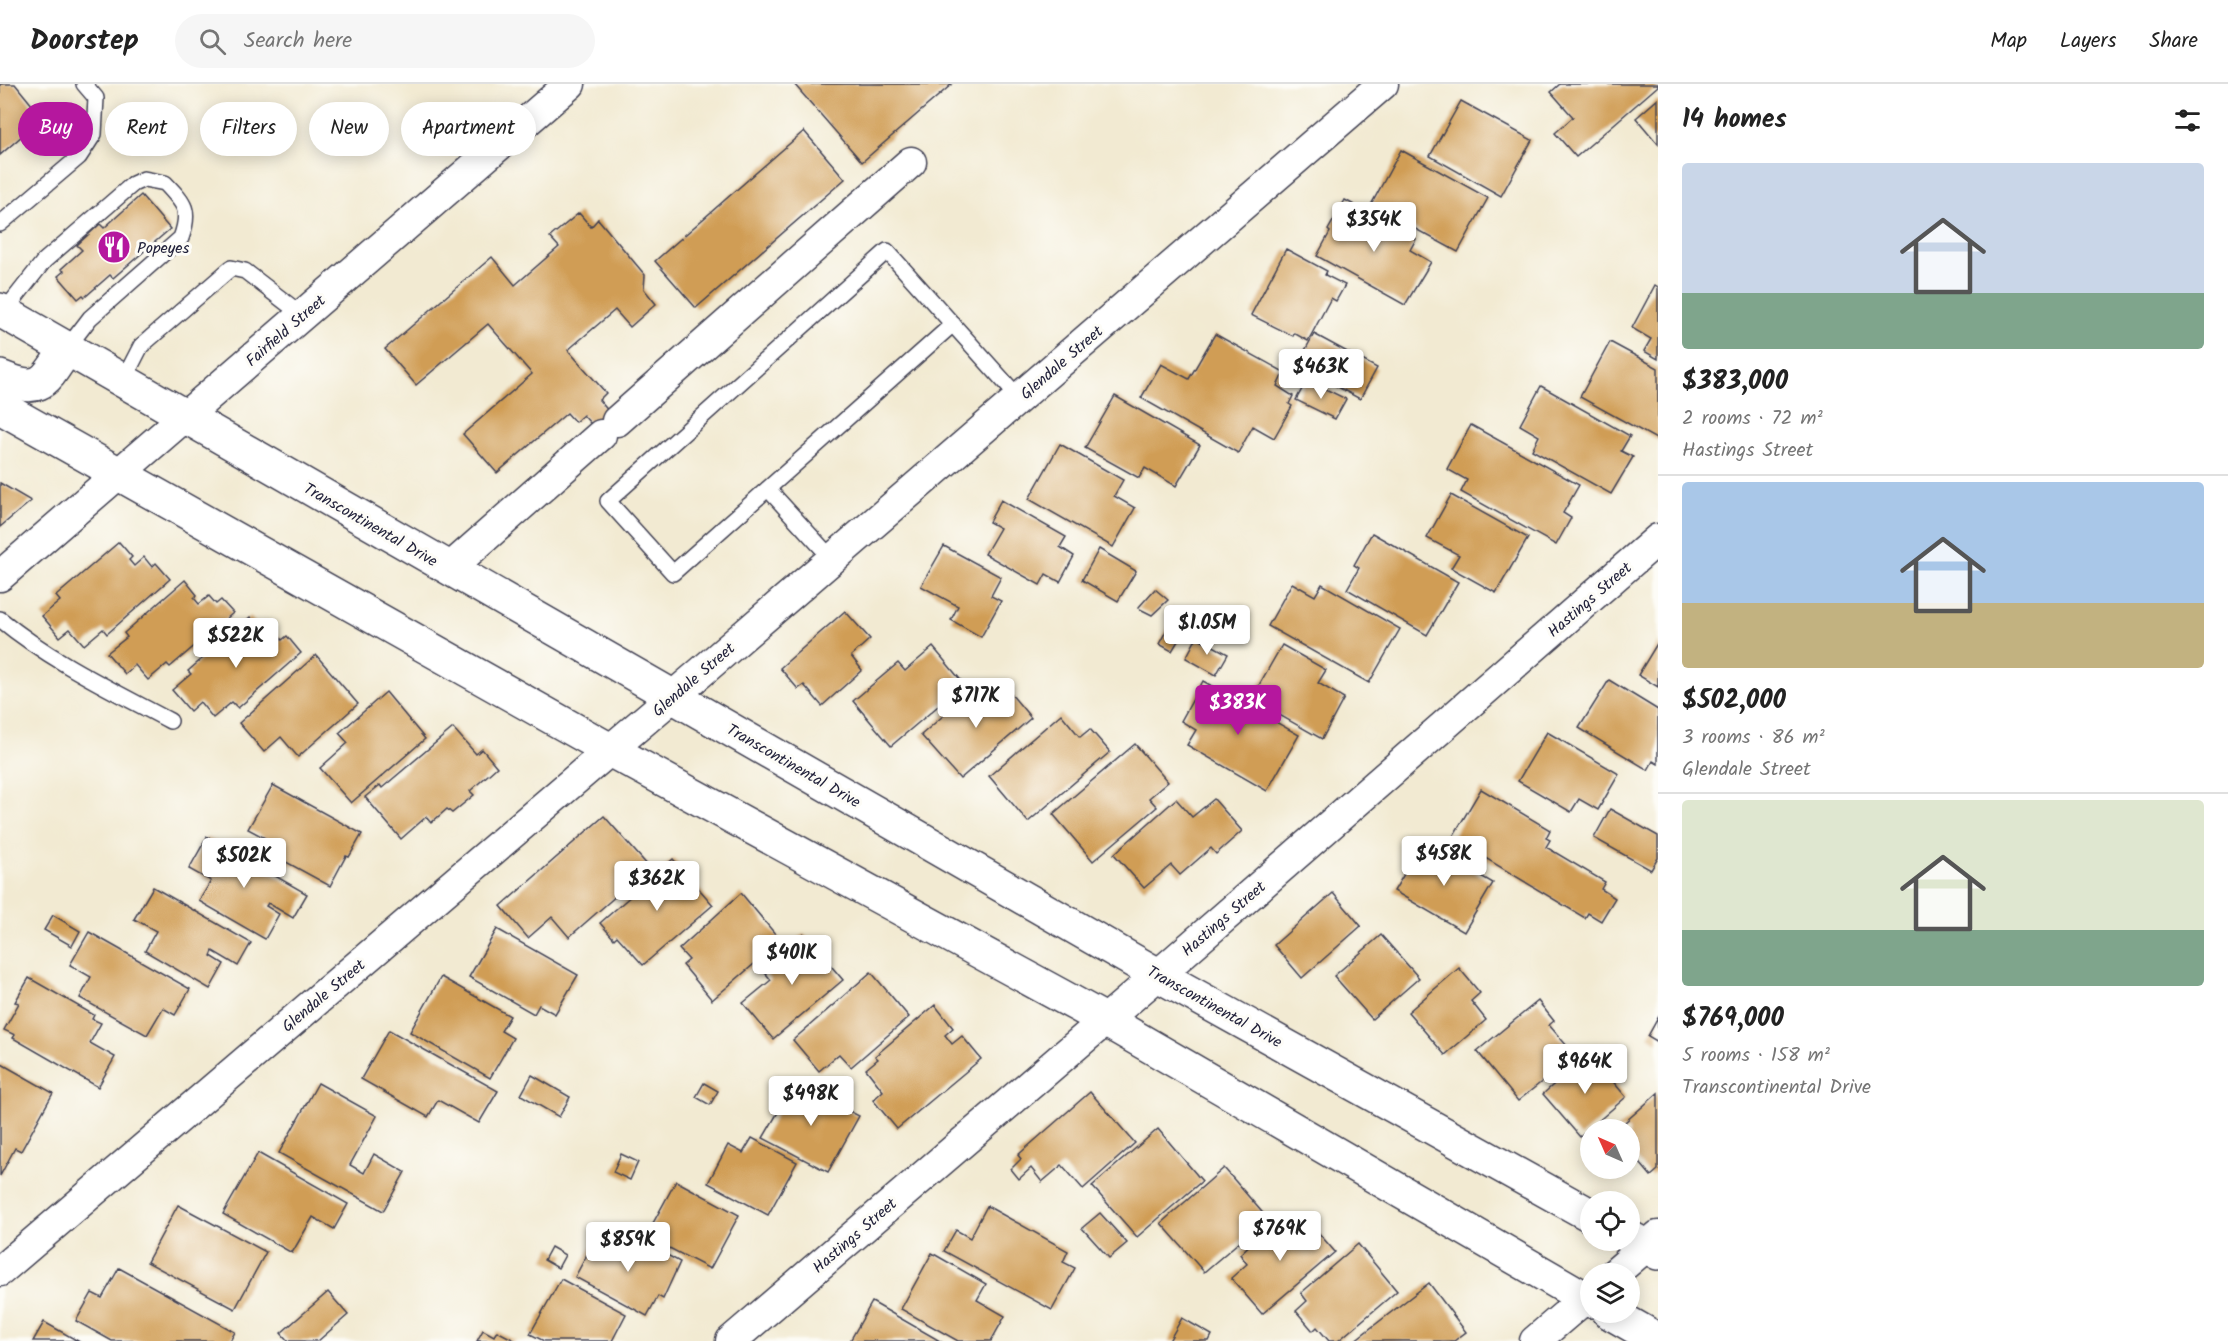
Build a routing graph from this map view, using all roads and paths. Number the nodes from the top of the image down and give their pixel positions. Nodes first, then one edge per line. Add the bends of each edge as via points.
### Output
1 (84, 84) edge
2 (570, 84) edge
3 (1383, 84) edge
4 (911, 162) dead end
5 (0, 224) edge
6 (2, 311) edge
7 (302, 315) junction
8 (953, 324) junction
9 (67, 348) junction
10 (0, 377) edge
11 (123, 381) junction
12 (1019, 398) junction
13 (0, 406) edge
14 (184, 417) junction
15 (118, 474) junction
16 (768, 489) junction
17 (1658, 539) edge
18 (832, 559) junction
19 (449, 569) junction
20 (0, 576) edge
21 (0, 619) edge
22 (674, 696) junction
23 (170, 721) dead end
24 (610, 750) junction
25 (1158, 975) junction
26 (1105, 1020) junction
27 (1580, 1209) edge
28 (1648, 1243) edge
29 (1626, 1263) edge
30 (0, 1271) edge
31 (1580, 1294) edge
32 (1580, 1311) edge
33 (1629, 1323) edge
34 (1658, 1340) edge
35 (730, 1341) edge
36 (1535, 1341) edge

1 - 5 lane via 96,98 94,134 79,158
2 - 7 street, Fairfield Street
3 - 12 street, Glendale Street
4 - 19 street
6 - 9 street, Transcontinental Drive
6 - 9 lane via 44,261 134,184 144,179 165,183 185,208 188,220 181,238 90,318
7 - 11 lane via 245,271 231,268 141,346
7 - 14 street, Fairfield Street
8 - 12 lane
8 - 16 lane
8 - 16 lane via 887,251 608,501 673,573
9 - 10 street via 50,374 37,385 24,387
9 - 11 street, Transcontinental Drive
11 - 14 street, Transcontinental Drive
12 - 18 street, Glendale Street
13 - 15 street
14 - 15 street, Fairfield Street
14 - 19 street, Transcontinental Drive
15 - 20 street, Fairfield Street
15 - 24 street
16 - 18 lane
17 - 25 street, Hastings Street
18 - 22 street, Glendale Street
19 - 22 street, Transcontinental Drive
21 - 23 lane via 22,638
22 - 24 street, Glendale Street
22 - 25 street, Transcontinental Drive
24 - 26 street
24 - 30 street, Glendale Street
25 - 26 street, Hastings Street
25 - 27 street, Transcontinental Drive
26 - 31 street
26 - 35 street, Hastings Street
28 - 29 street
32 - 36 street
33 - 34 street

